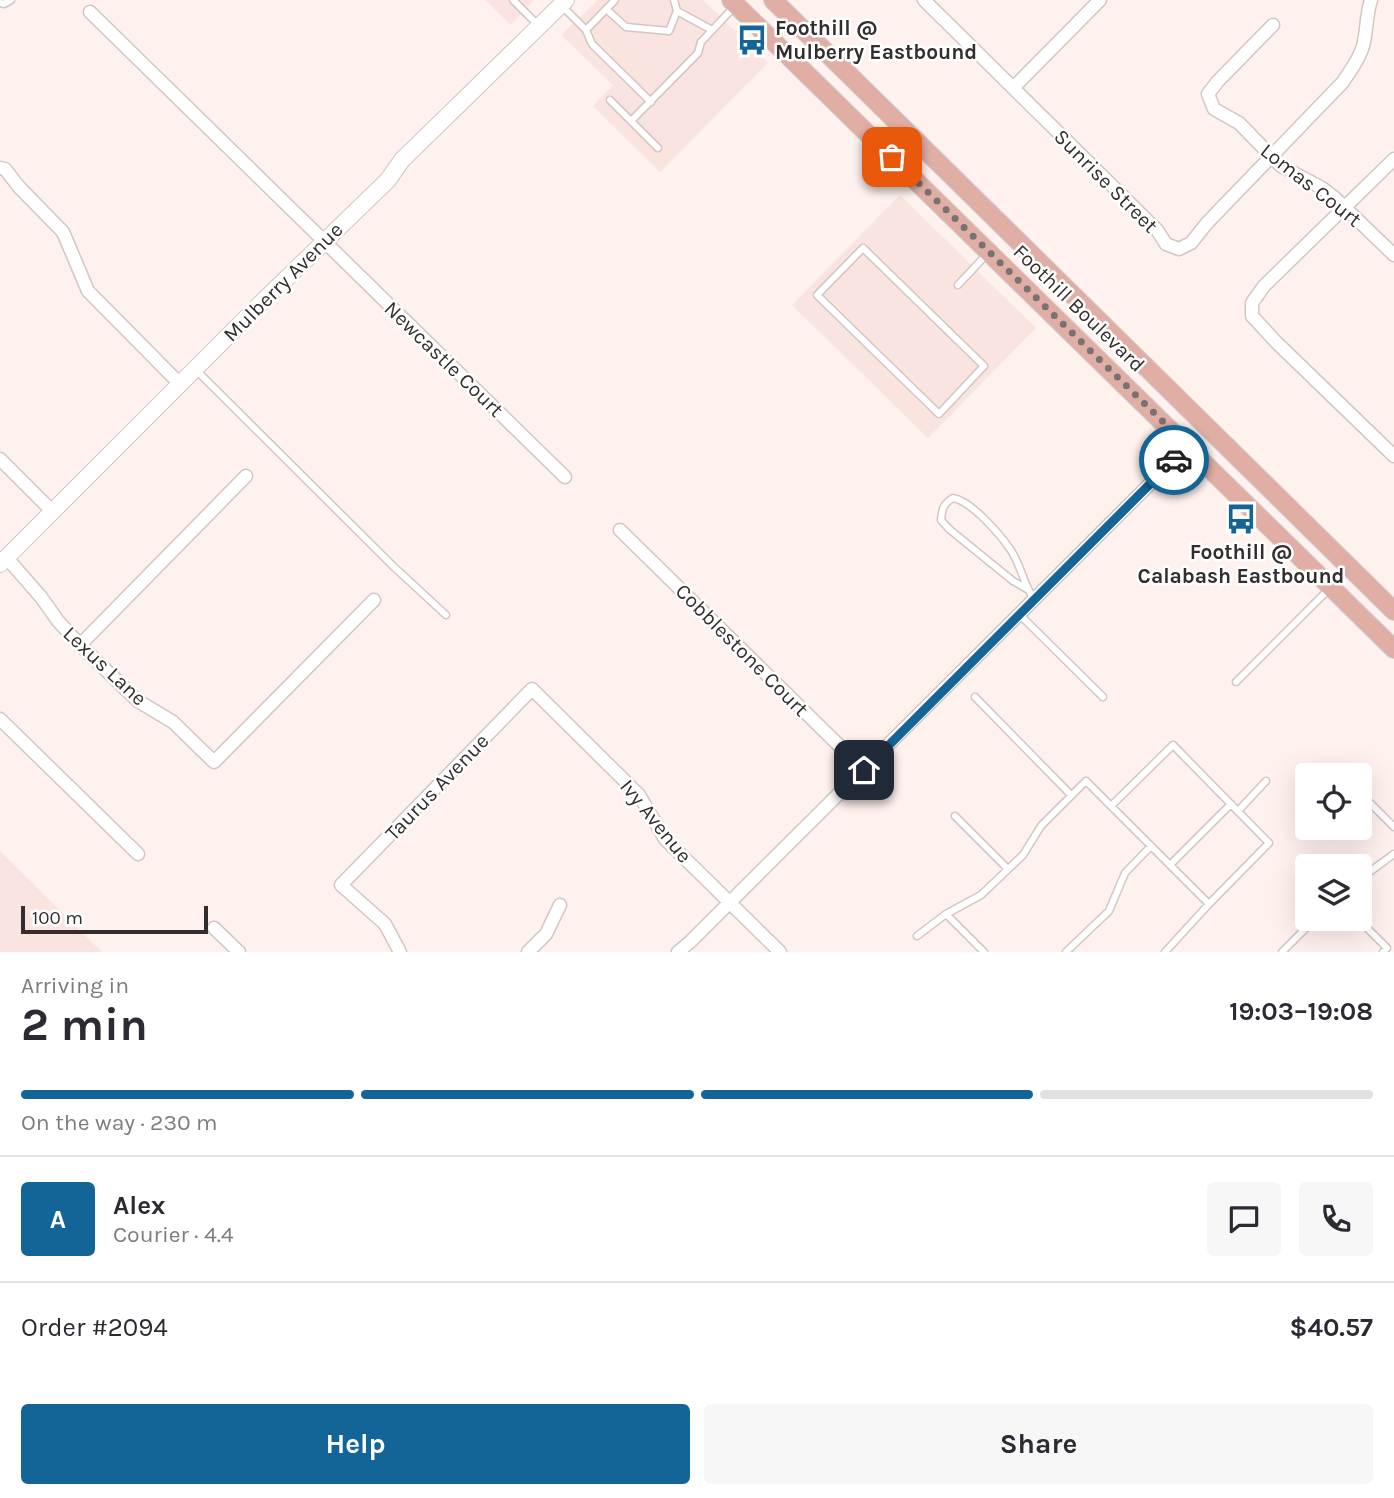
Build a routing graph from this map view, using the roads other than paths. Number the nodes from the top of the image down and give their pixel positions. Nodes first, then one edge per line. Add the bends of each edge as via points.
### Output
1 (11, 0) edge
2 (513, 0) edge
3 (615, 0) edge
4 (674, 0) edge
5 (773, 0) edge
6 (924, 0) edge
7 (1100, 0) edge
8 (1371, 0) edge
9 (734, 2) edge
10 (0, 3) edge
11 (563, 3) edge
12 (606, 9) junction
13 (677, 11) junction
14 (90, 12) dead end
15 (1273, 25) dead end
16 (539, 27) junction
17 (586, 30) junction
18 (712, 30) junction
19 (1013, 88) junction
20 (610, 100) dead end
21 (651, 102) junction
22 (631, 121) junction
23 (658, 148) dead end
24 (1271, 156) junction
25 (1394, 159) edge
26 (0, 168) edge
27 (1345, 208) junction
28 (323, 241) junction
29 (989, 252) junction
30 (1394, 255) edge
31 (958, 285) dead end
32 (903, 287) joint
33 (195, 368) junction
34 (180, 383) junction
35 (1188, 446) junction
36 (1394, 456) edge
37 (0, 459) edge
38 (246, 476) dead end
39 (565, 477) dead end
40 (52, 511) junction
41 (620, 530) dead end
42 (3, 561) edge
43 (1331, 587) junction
44 (1031, 594) junction
45 (374, 600) dead end
46 (1394, 611) edge
47 (1019, 614) junction
48 (446, 615) dead end
49 (80, 645) junction
50 (1394, 649) edge
51 (1236, 682) dead end
52 (532, 689) joint
53 (975, 698) dead end
54 (1103, 698) dead end
55 (0, 719) edge
56 (864, 770) junction
57 (1266, 781) dead end
58 (1072, 795) junction
59 (1231, 804) junction
60 (1372, 805) edge
61 (1111, 806) junction
62 (1238, 811) junction
63 (955, 816) dead end
64 (1394, 827) edge
65 (1151, 846) junction
66 (138, 854) dead end
67 (1394, 854) edge
68 (1170, 865) junction
69 (1008, 869) junction
70 (1372, 870) edge
71 (730, 903) junction
72 (1209, 904) junction
73 (560, 905) dead end
74 (946, 914) junction
75 (214, 928) dead end
76 (1303, 931) edge
77 (1370, 931) edge
78 (917, 936) dead end
79 (239, 952) edge
80 (400, 952) edge
81 (528, 952) edge
82 (678, 952) edge
83 (780, 952) edge
84 (984, 952) edge
85 (1066, 952) edge
86 (1165, 952) edge
87 (1282, 952) edge
88 (1383, 952) edge

1 - 10 lane
2 - 16 lane
3 - 12 lane
4 - 13 lane
5 - 46 main road, Foothill Boulevard
6 - 19 street, Sunrise Street
7 - 19 street
8 - 24 street, Sunrise Street via 1363,47 1343,82
9 - 18 lane
9 - 29 main road, Foothill Boulevard
11 - 16 street, Mulberry Avenue
11 - 17 lane
12 - 13 lane via 626,27 669,31
12 - 17 lane
13 - 18 lane
14 - 28 street, Newcastle Court
15 - 24 street, Lomas Court via 1208,94 1214,109 1239,123
16 - 28 street, Mulberry Avenue
17 - 21 lane via 592,44
18 - 21 lane via 698,53
19 - 24 street, Sunrise Street via 1166,244 1178,249 1191,243
20 - 22 lane
21 - 22 lane
22 - 23 lane
24 - 27 street, Lomas Court
25 - 27 street
26 - 34 street via 63,233 88,291
27 - 30 street, Lomas Court
27 - 36 street via 1264,286 1252,303 1252,316
28 - 33 street, Mulberry Avenue
28 - 39 street, Newcastle Court
29 - 31 lane
29 - 35 main road, Foothill Boulevard
32 - 32 lane via 863,248 817,295 939,414 985,366
33 - 34 street, Mulberry Avenue
33 - 48 lane
34 - 40 street, Mulberry Avenue
35 - 43 main road, Foothill Boulevard
35 - 44 street
37 - 40 street
38 - 49 street
40 - 42 street, Mulberry Avenue
41 - 56 street, Cobblestone Court
42 - 49 street, Lexus Lane via 41,597
43 - 50 main road, Foothill Boulevard
43 - 51 lane
44 - 44 lane via 1011,550 982,516 961,499 945,502 942,520 949,529
44 - 47 street
45 - 49 street, Lexus Lane via 214,762 173,722 138,701
47 - 54 lane
47 - 56 street
52 - 71 street, Ivy Avenue via 639,795 666,839
52 - 80 street, Taurus Avenue via 341,886 385,924
53 - 58 lane
55 - 66 street
56 - 71 street
57 - 62 lane
58 - 61 lane via 1086,781
58 - 69 lane
59 - 61 lane via 1173,745
59 - 62 lane
59 - 68 lane
60 - 64 lane
61 - 65 lane
62 - 72 lane via 1269,843
63 - 69 lane
65 - 68 lane
65 - 85 lane via 1125,873 1108,911
67 - 70 lane
68 - 72 lane
69 - 74 lane via 981,895
71 - 82 street
71 - 83 street, Ivy Avenue
72 - 86 lane
73 - 81 street via 546,934
74 - 78 lane
74 - 84 lane
75 - 79 street
76 - 87 lane
77 - 88 lane via 1387,948

